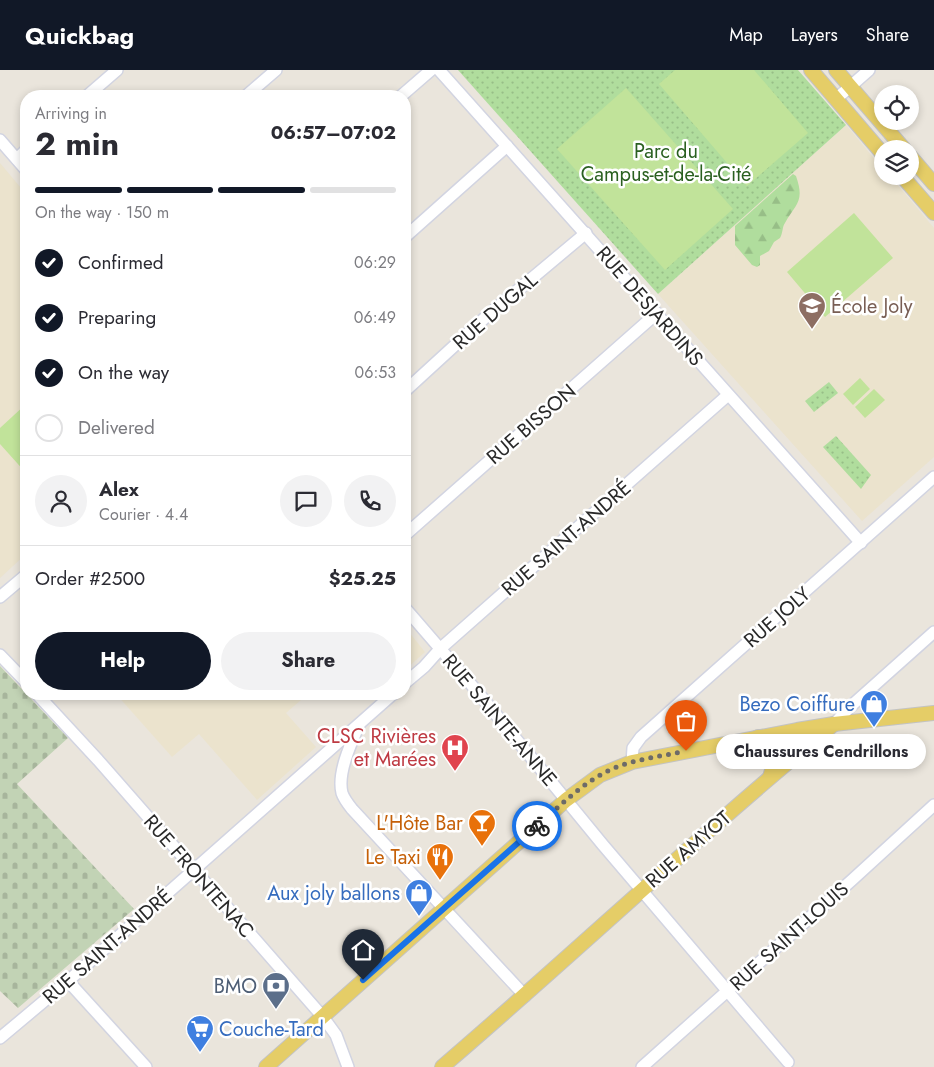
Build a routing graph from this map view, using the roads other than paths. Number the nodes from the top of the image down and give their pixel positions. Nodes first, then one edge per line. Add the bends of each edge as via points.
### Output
1 (117, 70) edge
2 (276, 70) edge
3 (431, 70) edge
4 (440, 70) edge
5 (811, 70) edge
6 (836, 70) edge
7 (869, 70) edge
8 (850, 86) junction
9 (94, 90) edge
10 (253, 90) edge
11 (408, 90) edge
12 (836, 99) junction
13 (0, 140) edge
14 (896, 140) edge
15 (874, 144) edge
16 (507, 146) junction
17 (20, 155) edge
18 (16, 159) junction
19 (20, 163) edge
20 (919, 166) edge
21 (934, 184) edge
22 (910, 185) edge
23 (934, 213) edge
24 (411, 232) edge
25 (586, 233) junction
26 (657, 313) junction
27 (411, 386) edge
28 (728, 395) junction
29 (934, 477) edge
30 (411, 530) edge
31 (861, 543) junction
32 (20, 580) edge
33 (0, 597) edge
34 (411, 615) edge
35 (934, 632) edge
36 (441, 648) junction
37 (0, 655) edge
38 (20, 676) edge
39 (411, 678) edge
40 (43, 700) edge
41 (386, 700) edge
42 (934, 713) edge
43 (360, 722) junction
44 (834, 724) junction
45 (758, 737) junction
46 (632, 762) junction
47 (770, 776) junction
48 (566, 800) junction
49 (934, 805) edge
50 (193, 869) junction
51 (642, 890) junction
52 (444, 908) junction
53 (68, 981) junction
54 (727, 992) junction
55 (526, 996) junction
56 (323, 1016) junction
57 (0, 1038) edge
58 (788, 1062) dead end
59 (146, 1067) edge
60 (266, 1067) edge
61 (348, 1067) edge
62 (442, 1067) edge
63 (642, 1067) edge

1 - 9 street
2 - 10 street
3 - 11 street
4 - 16 street, RUE DESJARDINS
5 - 12 main road
6 - 8 main road
7 - 8 street
8 - 12 street
8 - 14 main road
12 - 15 main road
13 - 18 street
16 - 24 street
16 - 25 street, RUE DESJARDINS
17 - 18 street
18 - 19 street
20 - 21 main road
22 - 23 main road
25 - 26 street, RUE DESJARDINS
25 - 27 street, RUE DUGAL via 488,315
26 - 28 street, RUE DESJARDINS
26 - 30 street, RUE BISSON
28 - 31 street, RUE DESJARDINS
28 - 36 street, RUE SAINT-ANDRÉ
29 - 31 street, RUE JOLY
31 - 46 street, RUE JOLY via 661,719 634,745
32 - 33 street
34 - 36 street, RUE SAINTE-ANNE
35 - 44 street, RUE AMYOT
36 - 39 street, RUE SAINT-ANDRÉ
36 - 48 street, RUE SAINTE-ANNE
37 - 38 street
40 - 50 street, RUE FRONTENAC
41 - 43 street, RUE SAINT-ANDRÉ
42 - 44 main road
43 - 50 street, RUE SAINT-ANDRÉ
43 - 52 street via 341,780 342,795
44 - 45 main road
44 - 47 main road, RUE AMYOT
45 - 46 main road
45 - 47 main road via 768,741 774,751 775,761
46 - 48 main road via 600,775
47 - 51 main road, RUE AMYOT
48 - 51 street, RUE SAINTE-ANNE
48 - 52 main road
49 - 54 street, RUE SAINT-LOUIS
50 - 53 street, RUE SAINT-ANDRÉ
50 - 56 street, RUE FRONTENAC
51 - 54 street, RUE SAINTE-ANNE
51 - 55 main road, RUE AMYOT
52 - 55 street
52 - 56 main road
53 - 57 street, RUE SAINT-ANDRÉ
53 - 59 street
54 - 58 street, RUE SAINTE-ANNE
54 - 63 street, RUE SAINT-LOUIS
55 - 62 main road, RUE AMYOT
56 - 60 main road
56 - 61 street, RUE FRONTENAC via 336,1035

